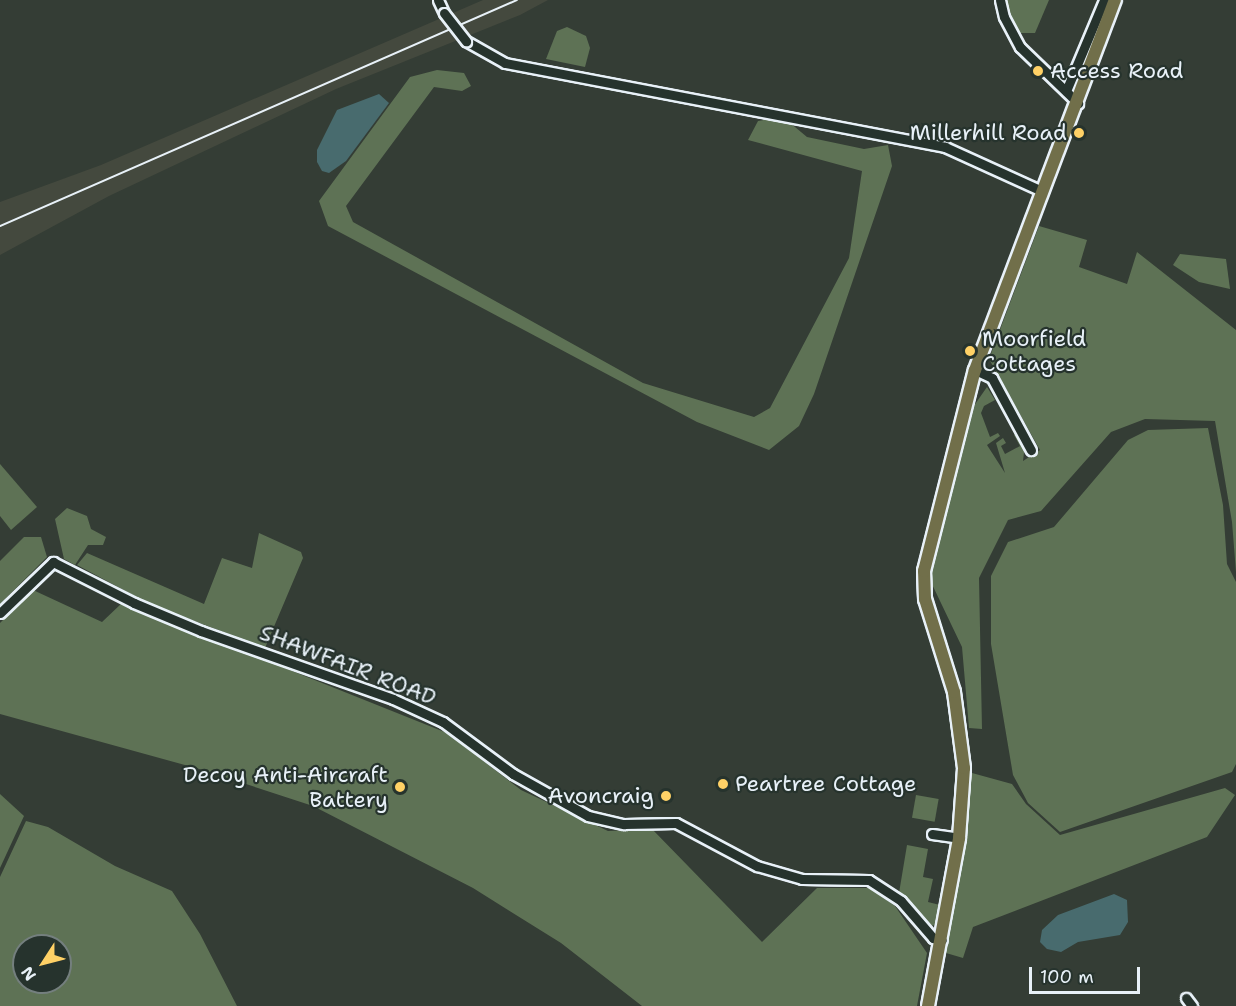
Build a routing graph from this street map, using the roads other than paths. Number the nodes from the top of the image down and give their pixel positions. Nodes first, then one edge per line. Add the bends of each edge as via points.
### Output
1 (438, 0) edge
2 (1000, 0) edge
3 (1104, 0) edge
4 (1114, 0) edge
5 (1066, 91) junction
6 (1078, 103) junction
7 (1040, 190) junction
8 (975, 370) junction
9 (1031, 450) dead end
10 (0, 613) edge
11 (932, 834) dead end
12 (959, 838) junction
13 (942, 940) junction
14 (928, 1006) edge

1 - 7 street, bridge via 466,41 505,63 945,147
2 - 5 street via 1012,36
3 - 5 street
4 - 6 main road
5 - 6 street
6 - 7 main road
7 - 8 main road
8 - 9 street via 992,378
8 - 12 main road via 924,571 925,599 954,692 963,749
10 - 13 street, SHAWFAIR ROAD via 53,562 201,631 393,699 443,722 513,774 588,816 624,824 676,823 758,866 792,877 869,880 901,901 933,938
11 - 12 street
12 - 13 main road
13 - 14 main road

